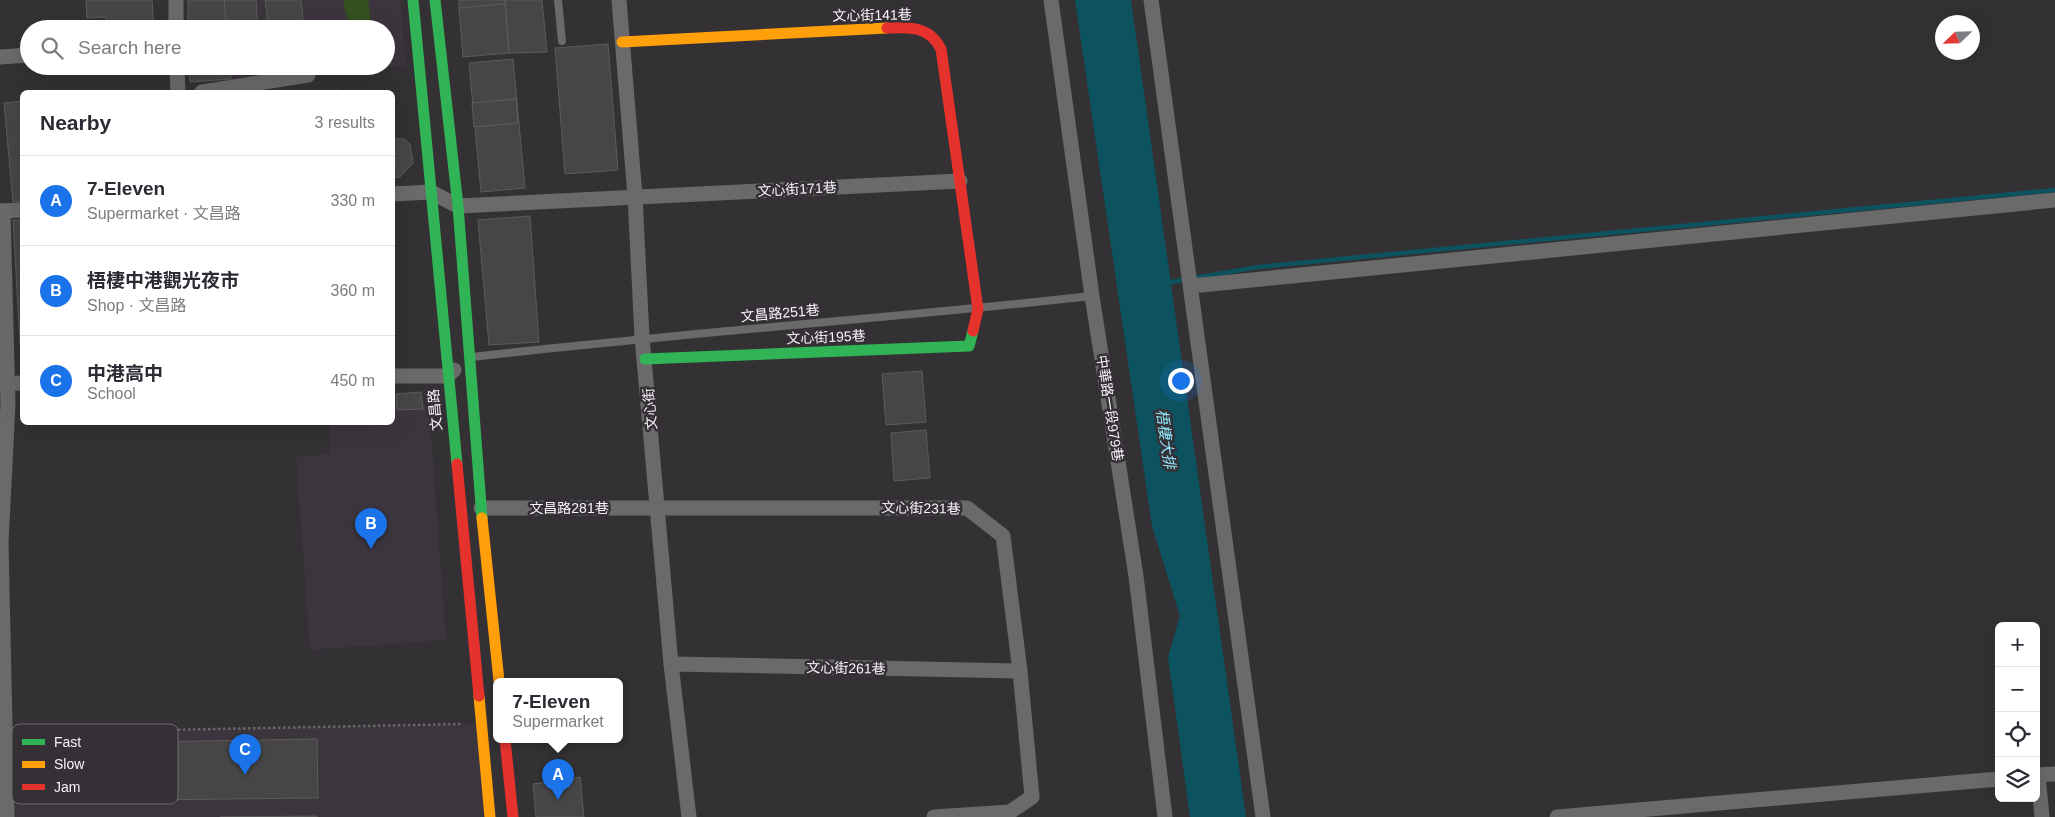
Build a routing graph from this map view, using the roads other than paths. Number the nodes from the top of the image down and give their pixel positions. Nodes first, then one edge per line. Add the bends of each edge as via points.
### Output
1 (176, 0) edge
2 (413, 0) edge
3 (435, 0) edge
4 (558, 0) edge
5 (619, 0) edge
6 (1051, 0) edge
7 (1151, 0) edge
8 (176, 20) edge
9 (562, 41) dead end
10 (622, 42) junction
11 (20, 56) edge
12 (0, 57) edge
13 (177, 75) edge
14 (308, 75) dead end
15 (178, 90) edge
16 (214, 90) edge
17 (960, 182) junction
18 (431, 192) junction
19 (395, 194) edge
20 (635, 196) junction
21 (2055, 200) edge
22 (458, 206) junction
23 (20, 210) edge
24 (2, 211) edge
25 (1191, 286) junction
26 (1092, 296) junction
27 (978, 309) junction
28 (642, 338) junction
29 (471, 357) junction
30 (646, 359) junction
31 (395, 376) edge
32 (447, 376) junction
33 (4, 384) edge
34 (20, 384) edge
35 (4, 404) edge
36 (481, 508) junction
37 (658, 508) junction
38 (1, 543) edge
39 (671, 664) junction
40 (1020, 671) junction
41 (499, 678) edge
42 (505, 743) edge
43 (2055, 774) edge
44 (2040, 775) edge
45 (1995, 779) edge
46 (2040, 800) edge
47 (2, 817) edge
48 (7, 817) edge
49 (490, 817) edge
50 (513, 817) edge
51 (689, 817) edge
52 (934, 817) edge
53 (1165, 817) edge
54 (1263, 817) edge
55 (1557, 817) edge
56 (2042, 817) edge

1 - 8 street
2 - 18 street, 文昌路
3 - 22 street
4 - 9 lane
5 - 10 street, 文心街
6 - 26 street, 中華路一段979巷
7 - 25 street
10 - 17 street, 文心街141巷 via 882,28 925,30 935,37 941,49
10 - 20 street, 文心街
11 - 12 street
13 - 15 street
14 - 16 street
17 - 20 street, 文心街171巷
17 - 27 street, 文心街141巷
18 - 19 street
18 - 22 street
18 - 32 street, 文昌路
20 - 22 street, 文心街171巷
20 - 28 street, 文心街
21 - 25 street
22 - 29 street
23 - 24 street
24 - 33 street
25 - 54 street
26 - 27 lane, 文昌路251巷
26 - 53 street, 中華路一段979巷 via 1136,576
27 - 28 lane, 文昌路251巷
27 - 30 street, 文心街195巷 via 969,346
28 - 29 lane, 文昌路251巷
28 - 30 street, 文心街
29 - 32 street
29 - 36 street
30 - 37 street, 文心街
31 - 32 street
32 - 49 street, 文昌路
33 - 34 street
33 - 35 street
35 - 38 street
36 - 37 street, 文昌路281巷
36 - 41 street
37 - 39 street, 文心街
37 - 40 street, 文心街231巷 via 966,508 1003,536
38 - 48 street
39 - 40 street, 文心街261巷
39 - 51 street, 文心街
40 - 52 street, 文心街231巷 via 1032,797 1010,812
42 - 50 street
43 - 44 street
45 - 55 street
46 - 56 street
47 - 48 lane

